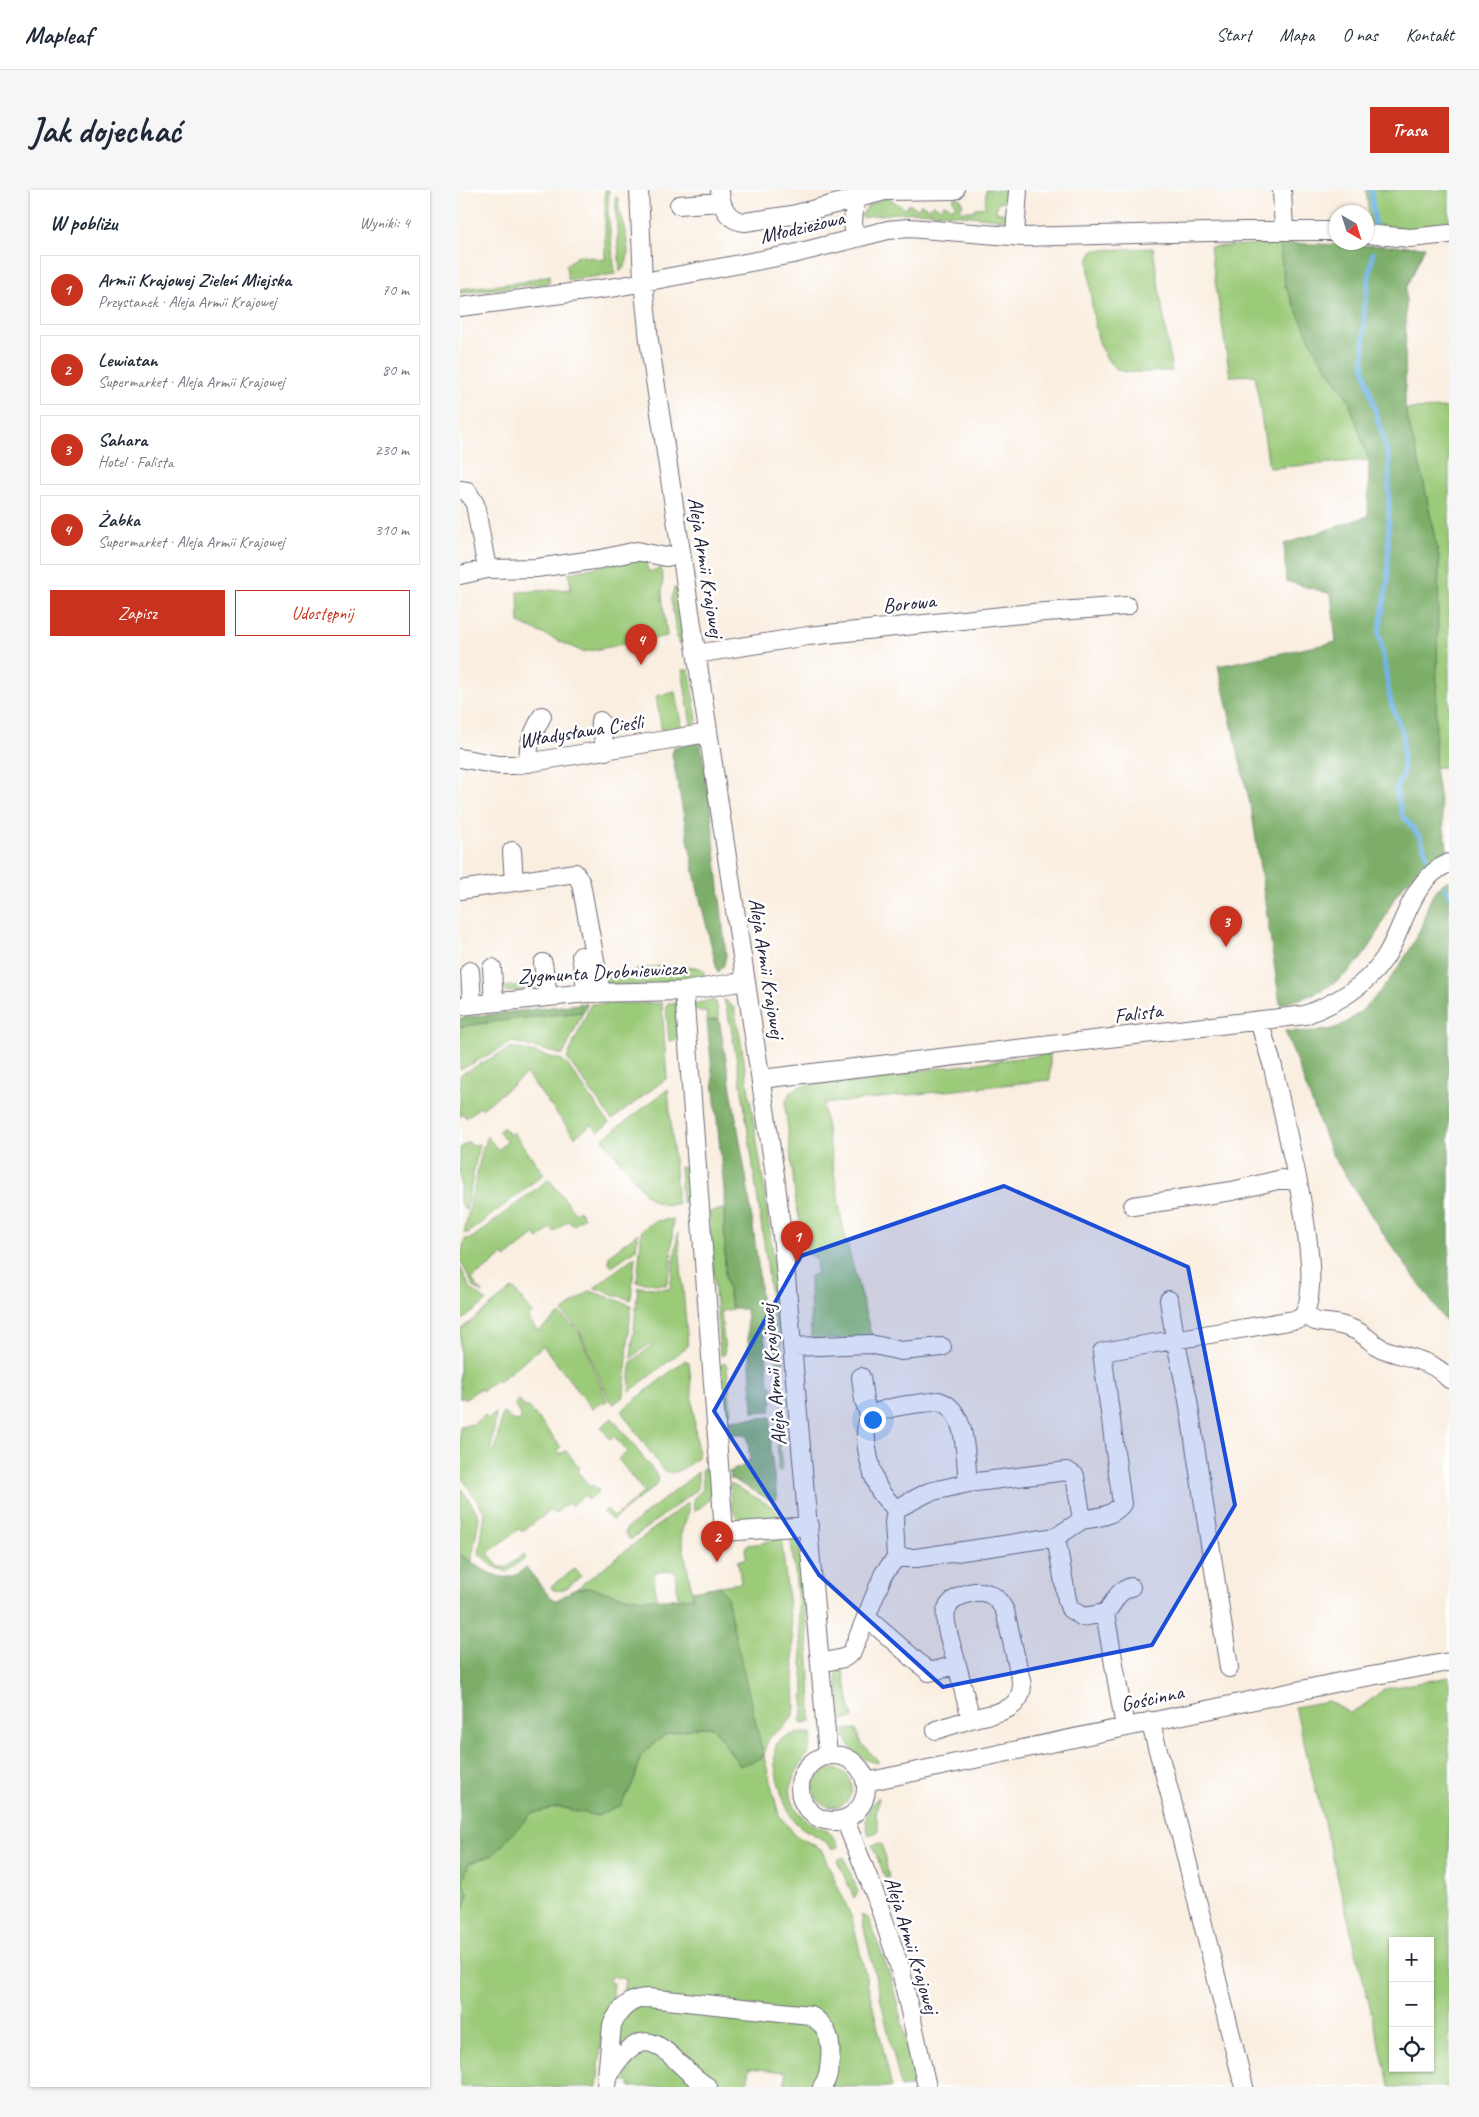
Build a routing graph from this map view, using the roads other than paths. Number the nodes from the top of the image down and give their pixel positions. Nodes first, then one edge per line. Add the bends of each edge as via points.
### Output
1 (639, 190) edge
2 (955, 190) edge
3 (1018, 190) edge
4 (1282, 190) edge
5 (720, 196) edge
6 (855, 198) junction
7 (679, 205) dead end
8 (1284, 230) junction
9 (1329, 231) edge
10 (1449, 234) edge
11 (1374, 235) edge
12 (1015, 236) junction
13 (855, 237) junction
14 (643, 281) junction
15 (460, 308) edge
16 (460, 490) edge
17 (681, 553) junction
18 (487, 570) junction
19 (460, 575) edge
20 (1127, 606) dead end
21 (696, 654) junction
22 (542, 716) dead end
23 (600, 721) dead end
24 (708, 733) junction
25 (606, 751) junction
26 (460, 758) edge
27 (530, 763) junction
28 (512, 852) dead end
29 (1449, 863) edge
30 (514, 882) junction
31 (460, 890) edge
32 (581, 956) dead end
33 (543, 963) dead end
34 (492, 968) dead end
35 (470, 971) dead end
36 (746, 981) junction
37 (684, 990) junction
38 (594, 993) junction
39 (548, 996) junction
40 (494, 1002) junction
41 (466, 1005) edge
42 (1259, 1021) junction
43 (760, 1078) junction
44 (1298, 1182) junction
45 (1133, 1206) dead end
46 (1169, 1300) dead end
47 (1306, 1313) junction
48 (1175, 1338) junction
49 (793, 1347) junction
50 (942, 1347) dead end
51 (861, 1377) dead end
52 (1449, 1379) edge
53 (870, 1418) junction
54 (968, 1482) junction
55 (896, 1509) junction
56 (1082, 1520) junction
57 (809, 1526) junction
58 (1056, 1537) junction
59 (896, 1558) junction
60 (1131, 1586) dead end
61 (1105, 1613) junction
62 (866, 1617) junction
63 (820, 1662) junction
64 (1449, 1662) edge
65 (957, 1665) junction
66 (1229, 1668) dead end
67 (971, 1719) junction
68 (1150, 1721) junction
69 (1125, 1727) junction
70 (936, 1730) dead end
71 (828, 1755) junction
72 (866, 1782) junction
73 (845, 1820) junction
74 (606, 2083) edge
75 (708, 2087) edge
76 (822, 2087) edge
77 (927, 2087) edge
78 (1244, 2087) edge

1 - 14 street, Aleja Armii Krajowej
2 - 6 street via 885,191
3 - 12 street
4 - 8 street
5 - 6 street via 724,210 738,222 792,215
5 - 7 street
6 - 13 street
8 - 9 street, Młodzieżowa
8 - 12 street, Młodzieżowa
10 - 11 street via 1410,238
12 - 13 street, Młodzieżowa via 909,228
13 - 14 street, Młodzieżowa via 792,254
14 - 15 street, Młodzieżowa
14 - 17 street, Aleja Armii Krajowej
16 - 18 street via 467,491 475,504
17 - 18 street via 666,557 637,551 536,568
17 - 21 street, Aleja Armii Krajowej
18 - 19 street
20 - 21 street, Borowa via 818,635
21 - 24 street, Aleja Armii Krajowej
22 - 27 street via 531,737
23 - 25 street
24 - 25 street, Władysława Cieśli
24 - 36 street, Aleja Armii Krajowej
25 - 27 street, Władysława Cieśli
26 - 27 street, Władysława Cieśli via 498,764
28 - 30 street
29 - 42 street, Falista via 1423,883 1385,958 1359,987 1305,1015
30 - 31 street
30 - 38 street via 571,873 577,875 581,883
32 - 38 street
33 - 39 street
34 - 40 street
35 - 41 street
36 - 37 street, Zygmunta Drobniewicza
36 - 43 street, Aleja Armii Krajowej
37 - 38 street, Zygmunta Drobniewicza
37 - 57 street via 724,1532
38 - 39 street, Zygmunta Drobniewicza
39 - 40 street, Zygmunta Drobniewicza
40 - 41 street, Zygmunta Drobniewicza
42 - 43 street, Falista
42 - 44 street via 1274,1067
43 - 49 street, Aleja Armii Krajowej via 775,1175
44 - 45 street via 1282,1179 1232,1191
44 - 47 street via 1310,1266
46 - 48 street
47 - 48 street via 1300,1319
47 - 52 street via 1314,1322 1339,1324 1358,1331 1382,1349 1413,1357 1442,1371
48 - 56 street via 1102,1352 1122,1504 1116,1512
48 - 66 street via 1188,1400
49 - 50 street via 870,1344 901,1351
49 - 57 street, Aleja Armii Krajowej
51 - 53 street
53 - 54 street via 887,1409 939,1402 946,1404 962,1431
53 - 55 street via 865,1439 877,1485
54 - 55 street via 929,1492
54 - 56 street via 1067,1471 1074,1476
55 - 59 street
56 - 58 street
57 - 63 street, Aleja Armii Krajowej
58 - 59 street via 916,1558
58 - 61 street via 1070,1609 1083,1617
59 - 62 street via 884,1573
60 - 61 street via 1116,1595
61 - 69 street
62 - 63 street via 848,1656
62 - 65 street via 929,1672
63 - 71 street, Aleja Armii Krajowej
64 - 68 street, Gościnna
65 - 67 street
65 - 67 street via 946,1611 963,1595 990,1594 1005,1611 1022,1692 1017,1704 1011,1708
67 - 70 street
68 - 69 street, Gościnna
68 - 78 street
69 - 72 street, Gościnna
71 - 72 street via 852,1761
71 - 73 street via 810,1764 804,1772 800,1781 802,1801 815,1817 825,1821
72 - 73 street via 864,1800
73 - 77 street, Aleja Armii Krajowej via 901,1971
74 - 75 street via 622,2055 640,2044 652,2043 664,2048
74 - 76 street via 615,2018 629,2003 648,1998 810,2015 821,2023 831,2040 829,2068

